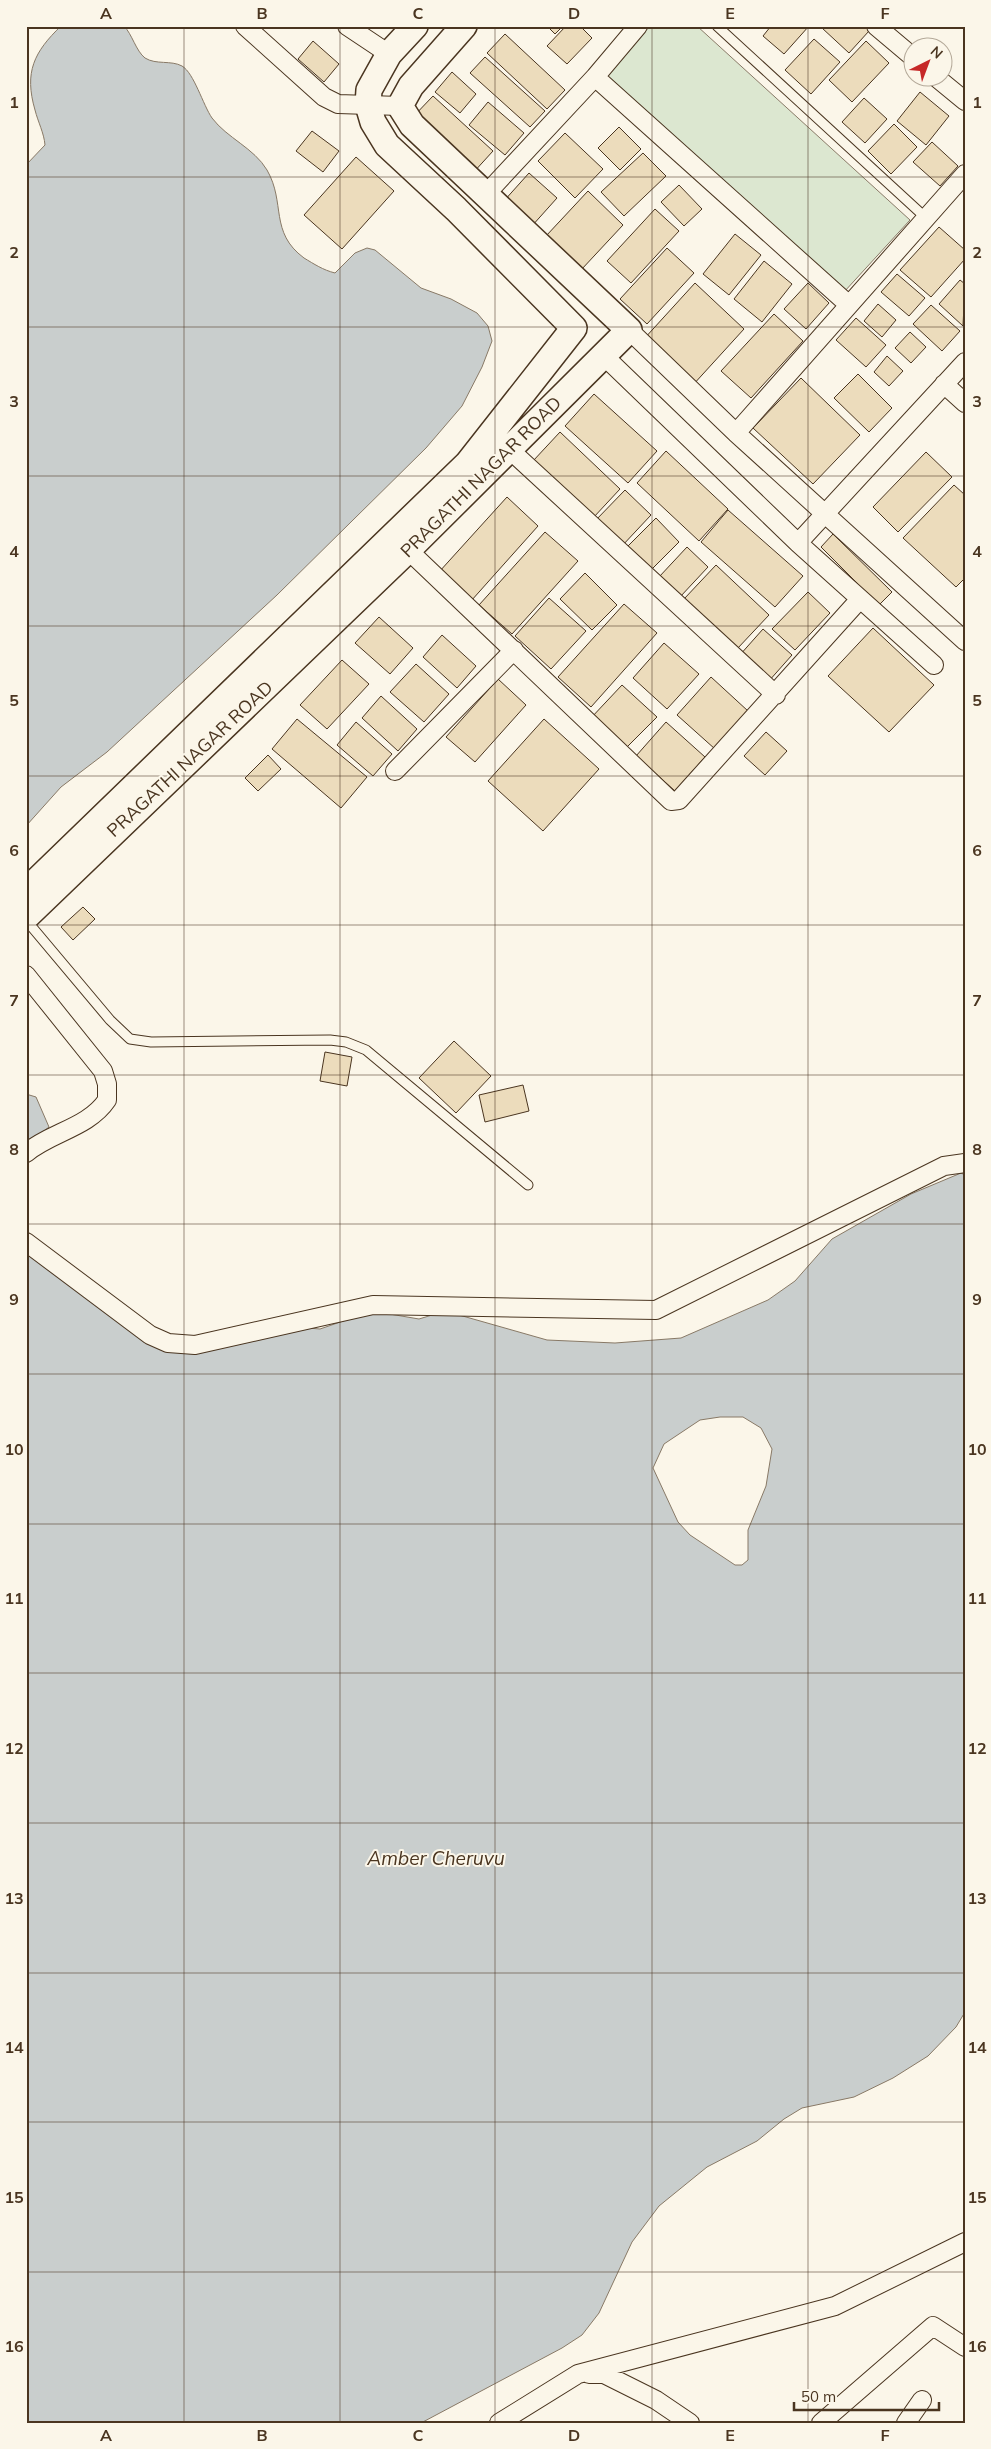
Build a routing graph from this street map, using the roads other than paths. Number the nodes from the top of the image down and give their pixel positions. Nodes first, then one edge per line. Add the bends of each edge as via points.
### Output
1 (245, 26) edge
2 (347, 26) edge
3 (415, 26) edge
4 (464, 26) edge
5 (638, 26) edge
6 (717, 26) edge
7 (876, 26) edge
8 (904, 50) edge
9 (389, 54) junction
10 (595, 77) junction
11 (949, 88) edge
12 (965, 101) edge
13 (368, 105) junction
14 (400, 106) junction
15 (965, 174) edge
16 (486, 194) junction
17 (926, 218) junction
18 (600, 304) junction
19 (850, 305) junction
20 (574, 328) junction
21 (629, 330) junction
22 (604, 356) junction
23 (965, 362) edge
24 (944, 384) junction
25 (965, 403) edge
26 (736, 433) junction
27 (509, 449) junction
28 (826, 514) junction
29 (798, 543) junction
30 (408, 550) junction
31 (860, 599) junction
32 (965, 641) edge
33 (514, 650) junction
34 (934, 665) dead end
35 (776, 694) junction
36 (395, 771) dead end
37 (26, 891) edge
38 (26, 919) edge
39 (26, 975) edge
40 (26, 1153) edge
41 (965, 1163) edge
42 (528, 1185) dead end
43 (26, 1242) edge
44 (962, 2247) edge
45 (965, 2347) edge
46 (578, 2374) junction
47 (922, 2400) dead end
48 (499, 2423) edge
49 (690, 2423) edge
50 (821, 2423) edge
51 (906, 2423) edge

1 - 13 street via 324,97 338,104
2 - 9 street
3 - 9 main road
4 - 14 main road via 411,86
5 - 10 street
6 - 17 lane
7 - 8 street
9 - 13 main road via 369,90
10 - 16 street
10 - 19 street
11 - 12 street
13 - 14 street
13 - 20 main road via 373,122 387,145 456,209
14 - 16 main road via 412,125
15 - 17 street
16 - 18 main road
17 - 19 street
18 - 20 main road, PRAGATHI NAGAR ROAD
18 - 21 main road
19 - 26 street
20 - 22 main road
20 - 37 main road, PRAGATHI NAGAR ROAD via 468,463
21 - 22 main road, PRAGATHI NAGAR ROAD
21 - 26 street
22 - 27 main road, PRAGATHI NAGAR ROAD
22 - 29 street
23 - 24 street
24 - 25 street
24 - 28 street
26 - 28 street
27 - 30 main road, PRAGATHI NAGAR ROAD
27 - 35 street
28 - 29 street
28 - 32 street
29 - 31 street
30 - 33 street
30 - 38 main road, PRAGATHI NAGAR ROAD via 72,870
31 - 34 street
31 - 35 street
33 - 35 street via 671,801 679,800
33 - 36 street
38 - 42 lane via 110,1020 130,1039 151,1042 346,1042 366,1050
39 - 40 street via 102,1071 107,1084 107,1100 92,1117 37,1144
41 - 43 street via 944,1166 656,1310 373,1305 196,1345 168,1343 150,1335
44 - 46 street via 835,2306
45 - 50 street via 933,2326
46 - 48 street
46 - 49 street via 604,2374 656,2400
47 - 51 street

